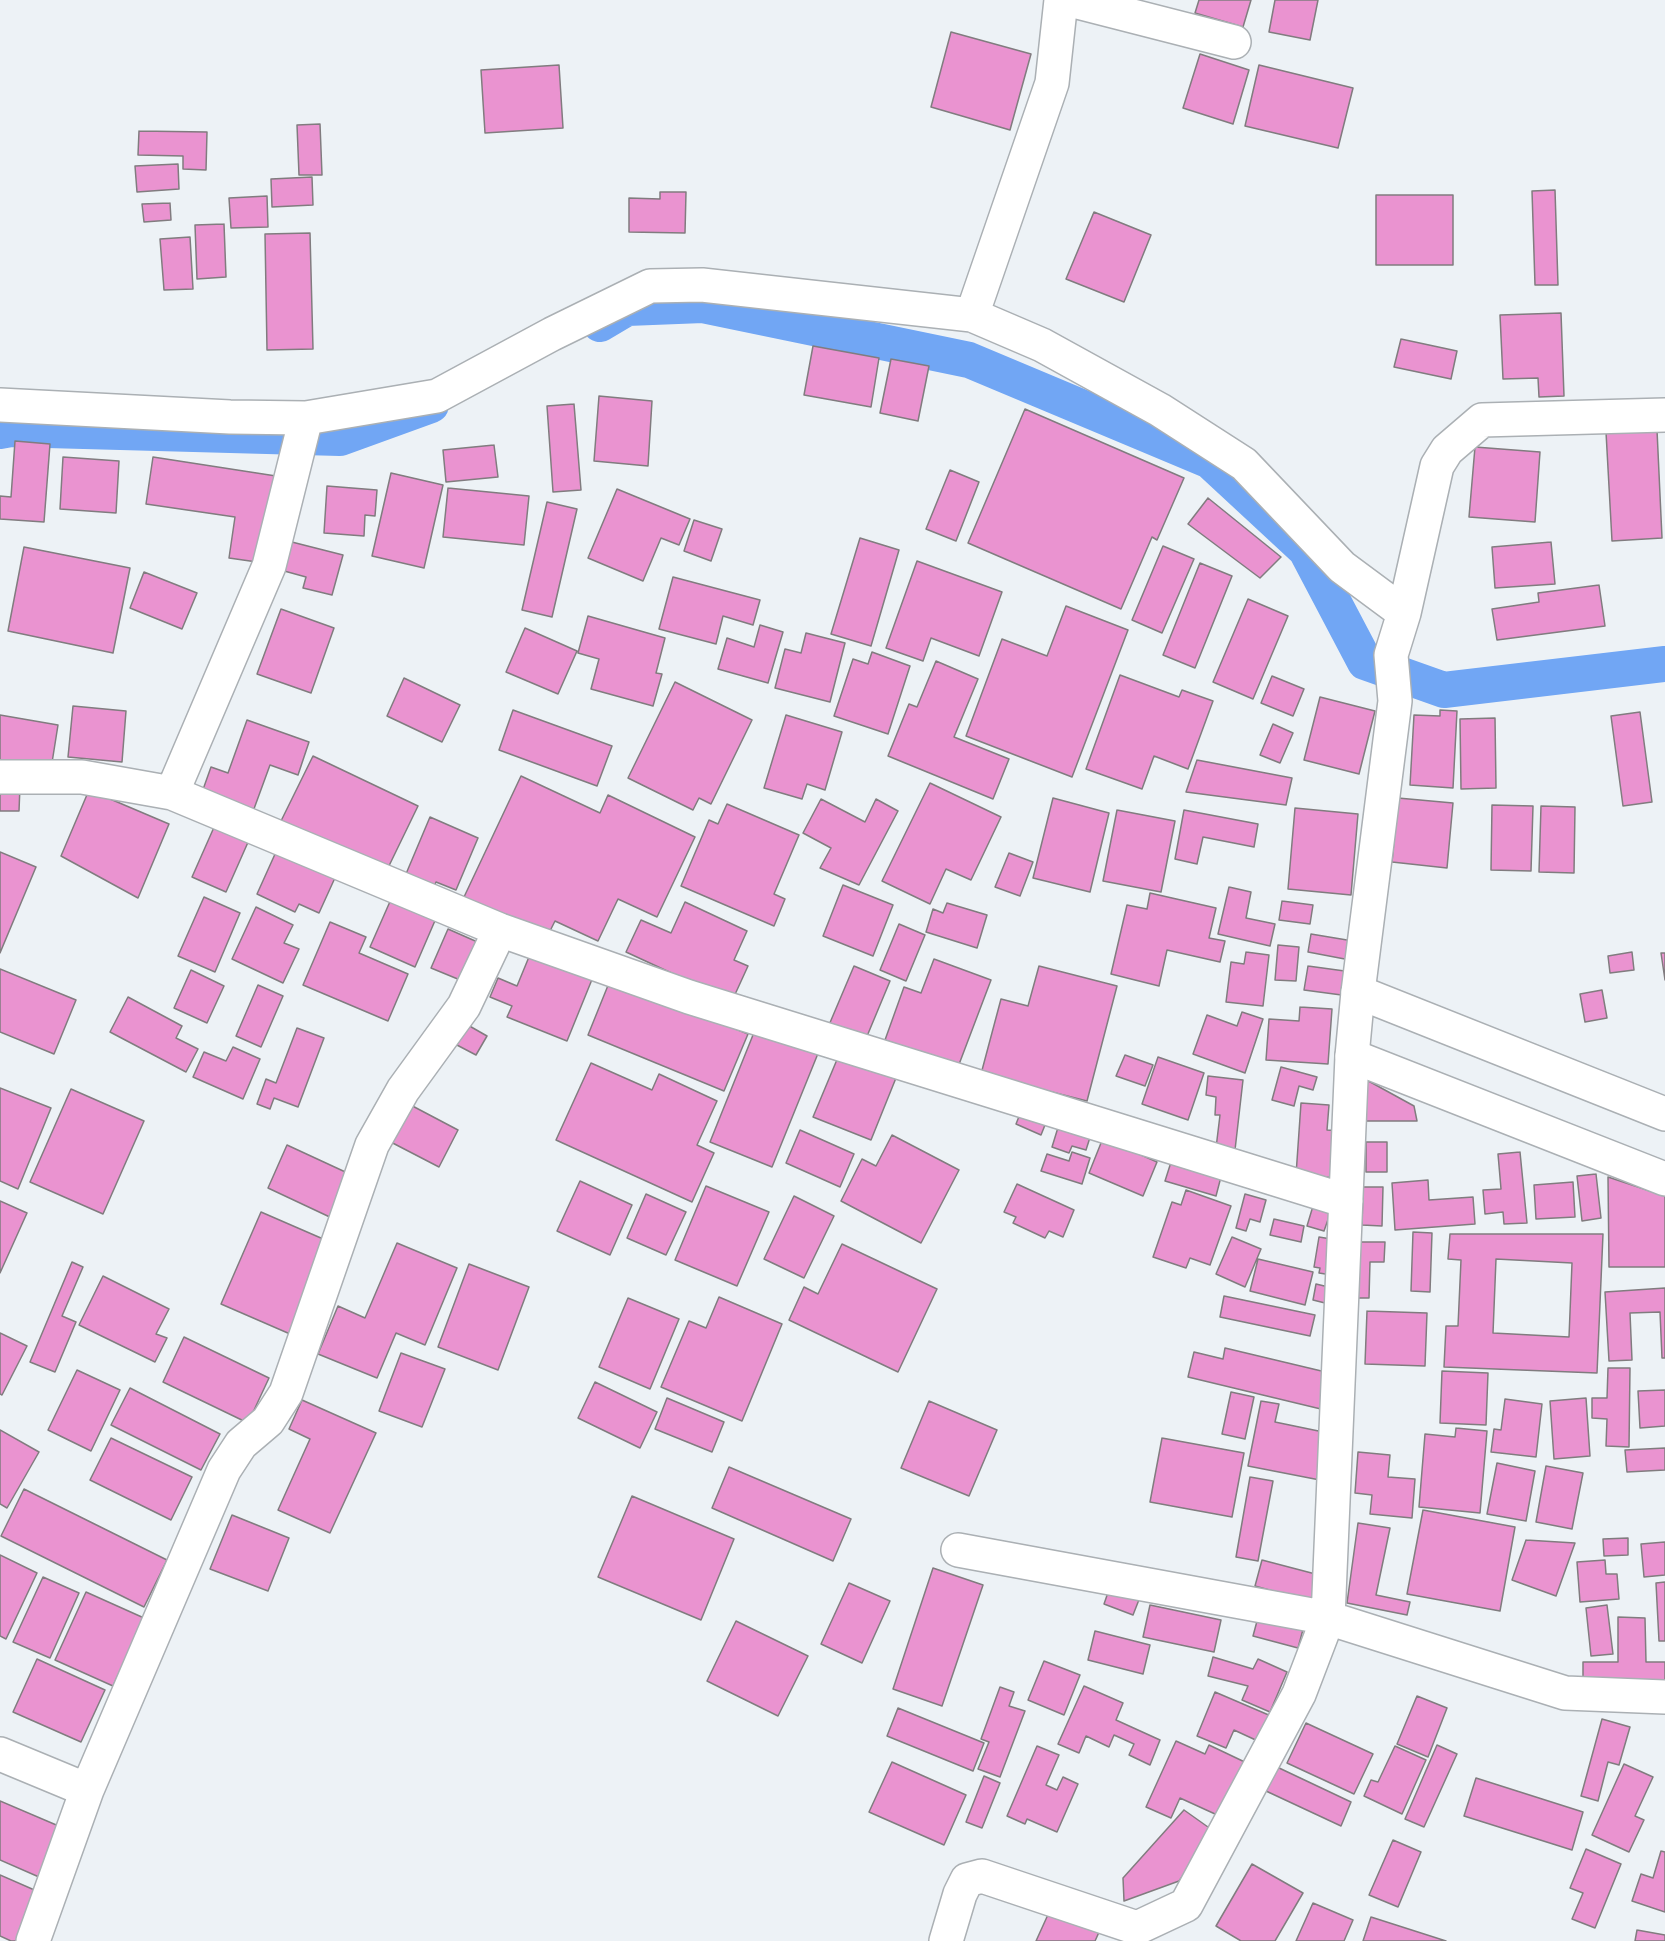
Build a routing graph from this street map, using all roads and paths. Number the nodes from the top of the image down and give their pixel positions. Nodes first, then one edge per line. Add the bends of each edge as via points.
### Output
1 (1061, 0) edge
2 (1070, 0) edge
3 (1234, 42) dead end
4 (972, 315) junction
5 (0, 405) edge
6 (1665, 415) edge
7 (306, 418) junction
8 (1404, 613) junction
9 (0, 777) edge
10 (172, 793) junction
11 (500, 930) junction
12 (1358, 992) junction
13 (1352, 1056) junction
14 (1665, 1114) edge
15 (1665, 1179) edge
16 (1346, 1201) junction
17 (958, 1550) dead end
18 (1328, 1618) junction
19 (1665, 1697) edge
20 (0, 1754) edge
21 (87, 1790) junction
22 (35, 1940) edge
23 (946, 1941) edge

1 - 4 street via 1052,83
2 - 3 street
4 - 7 street via 702,285 650,286 437,396
4 - 8 street via 1052,350 1160,410 1244,464 1342,567
5 - 7 street
6 - 8 street via 1482,420 1447,450 1437,466
7 - 10 street via 269,566
8 - 12 street via 1392,655 1395,701
9 - 10 street via 82,777
10 - 11 street
11 - 16 street via 689,997
11 - 21 street via 464,1006 403,1090 372,1145 286,1393 268,1421 241,1444 224,1470
12 - 13 street
12 - 14 street
13 - 15 street
13 - 16 street
16 - 18 street
17 - 18 street
18 - 19 street via 1565,1694
18 - 23 street via 1299,1694 1186,1905 1137,1928 982,1876 968,1880 960,1894
20 - 21 street
21 - 22 street

